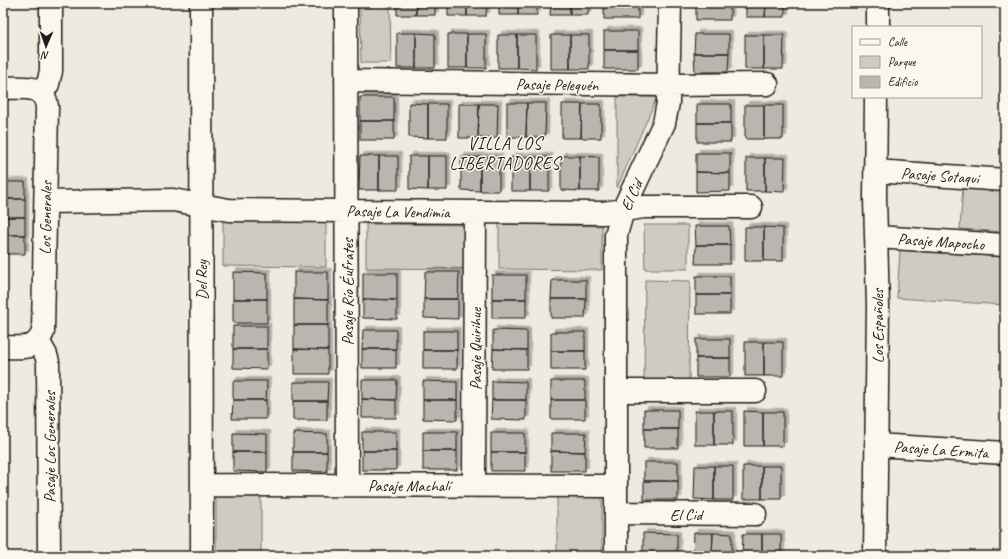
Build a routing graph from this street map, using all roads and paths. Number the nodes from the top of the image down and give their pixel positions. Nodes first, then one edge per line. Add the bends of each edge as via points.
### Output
1 (51, 3) edge
2 (201, 3) edge
3 (346, 3) edge
4 (670, 3) edge
5 (878, 3) edge
6 (878, 26) edge
7 (346, 81) junction
8 (767, 84) dead end
9 (669, 85) junction
10 (3, 88) edge
11 (42, 93) junction
12 (876, 98) edge
13 (875, 171) junction
14 (1005, 180) edge
15 (46, 202) junction
16 (201, 205) junction
17 (751, 207) dead end
18 (346, 210) junction
19 (623, 210) junction
20 (475, 212) junction
21 (876, 237) junction
22 (1005, 245) edge
23 (38, 341) junction
24 (3, 347) edge
25 (616, 391) junction
26 (755, 391) dead end
27 (876, 445) junction
28 (1005, 453) edge
29 (202, 484) junction
30 (348, 485) junction
31 (474, 485) junction
32 (616, 486) junction
33 (616, 513) junction
34 (755, 514) dead end
35 (49, 556) edge
36 (202, 556) edge
37 (616, 556) edge
38 (875, 556) edge

1 - 11 street via 51,71 48,84
2 - 16 street, Del Rey
3 - 7 street, Pasaje Río Éufrates
4 - 9 street, El Cid
5 - 6 street
7 - 9 street, Pasaje Pelequén
7 - 18 street, Pasaje Río Éufrates
8 - 9 street, Pasaje Pelequén
9 - 19 street, El Cid via 664,123
10 - 11 street via 34,89
11 - 15 street, Los Generales via 47,107
12 - 13 street, Los Españoles
13 - 14 street, Pasaje Sotaqui
13 - 21 street, Los Españoles
15 - 16 street, Pasaje La Vendimia via 173,200
15 - 23 street, Los Generales via 44,326
16 - 18 street, Pasaje La Vendimia via 229,210
16 - 29 street, Del Rey
17 - 19 street, Pasaje La Vendimia via 644,207
18 - 20 street, Pasaje La Vendimia
18 - 30 street, Pasaje Río Éufrates
19 - 20 street, Pasaje La Vendimia via 604,213
19 - 25 street, El Cid via 616,235
20 - 31 street, Pasaje Quirihue
21 - 22 street, Pasaje Mapocho
21 - 27 street, Los Españoles
23 - 24 street via 29,346
23 - 35 street, Pasaje Los Generales via 48,362
25 - 26 street
25 - 32 street, El Cid
27 - 28 street, Pasaje La Ermita
27 - 38 street, Los Españoles
29 - 30 street, Pasaje Machalí
29 - 36 street, Del Rey
30 - 31 street, Pasaje Machalí
31 - 32 street, Pasaje Machalí
32 - 33 street, El Cid
33 - 34 street, El Cid
33 - 37 street, El Cid

